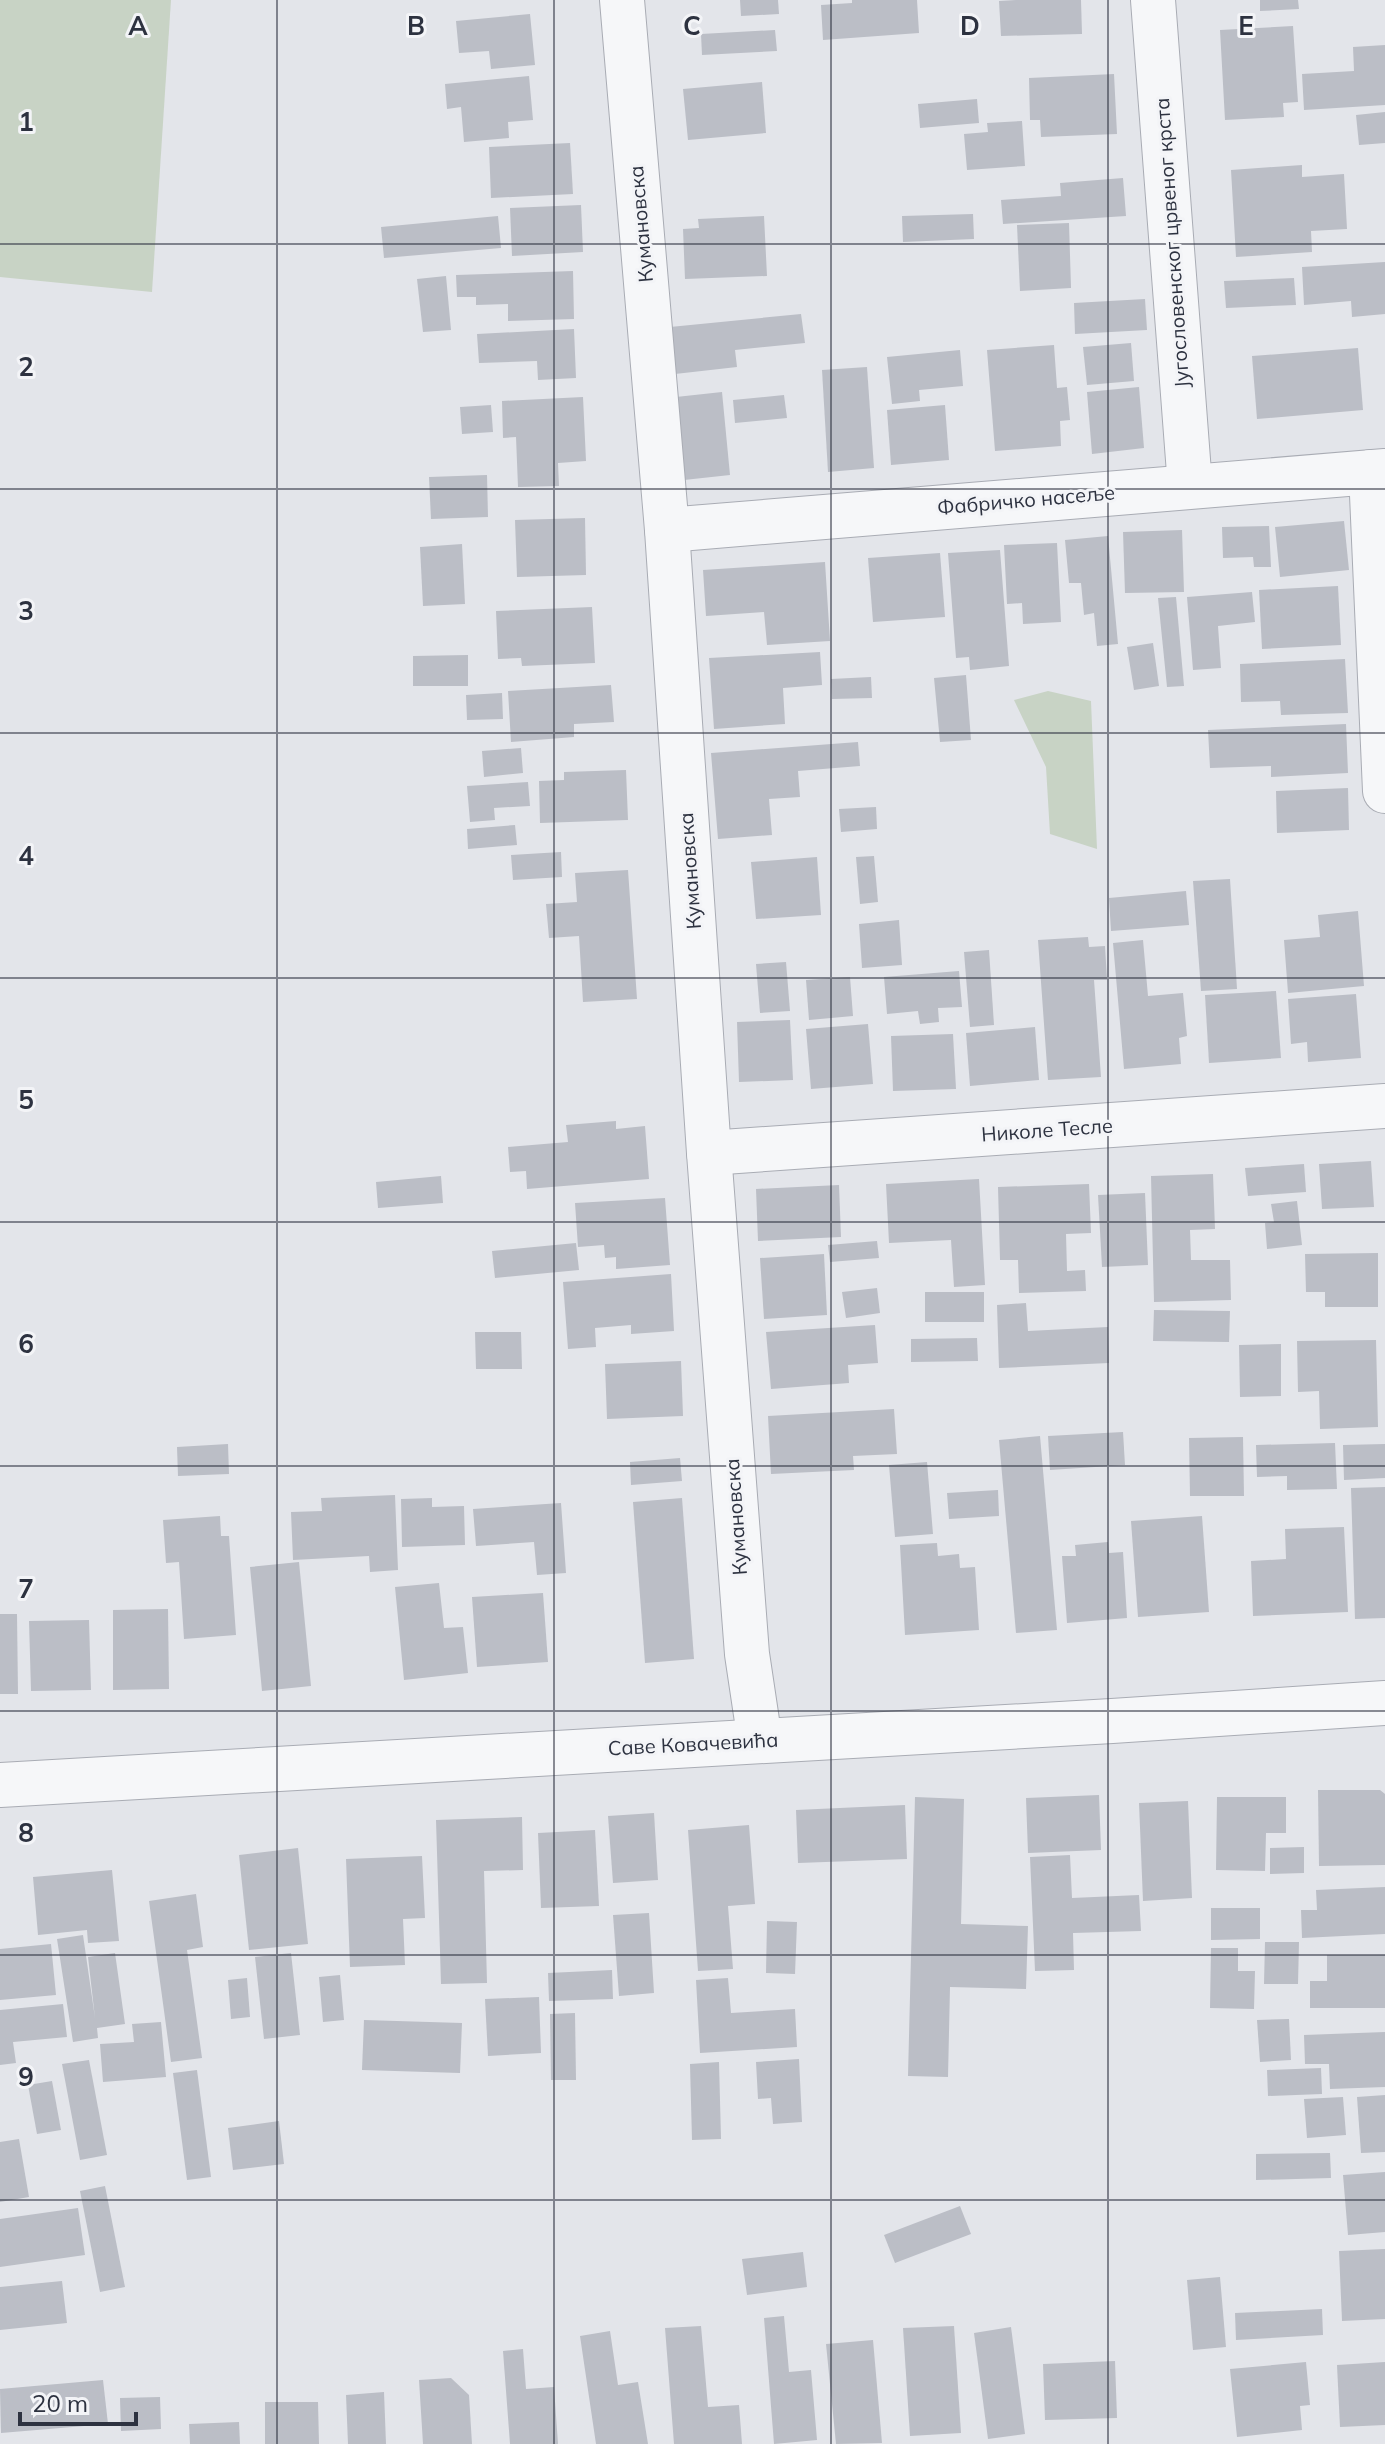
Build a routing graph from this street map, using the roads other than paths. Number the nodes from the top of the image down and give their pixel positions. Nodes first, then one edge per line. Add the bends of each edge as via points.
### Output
1 (622, 0) edge
2 (1153, 0) edge
3 (1378, 472) edge
4 (1190, 486) junction
5 (667, 530) junction
6 (1385, 791) edge
7 (1385, 1106) edge
8 (709, 1153) junction
9 (1385, 1703) edge
10 (760, 1741) junction
11 (0, 1785) edge

1 - 5 street, Кумановска
2 - 4 street, Југословенског црвеног крста
3 - 4 street, Фабричко насеље
3 - 6 street
4 - 5 street, Фабричко насеље
5 - 8 street, Кумановска
7 - 8 street, Николе Тесле
8 - 10 street, Кумановска via 747,1654
9 - 10 street, Саве Ковачевића
10 - 11 street, Саве Ковачевића

